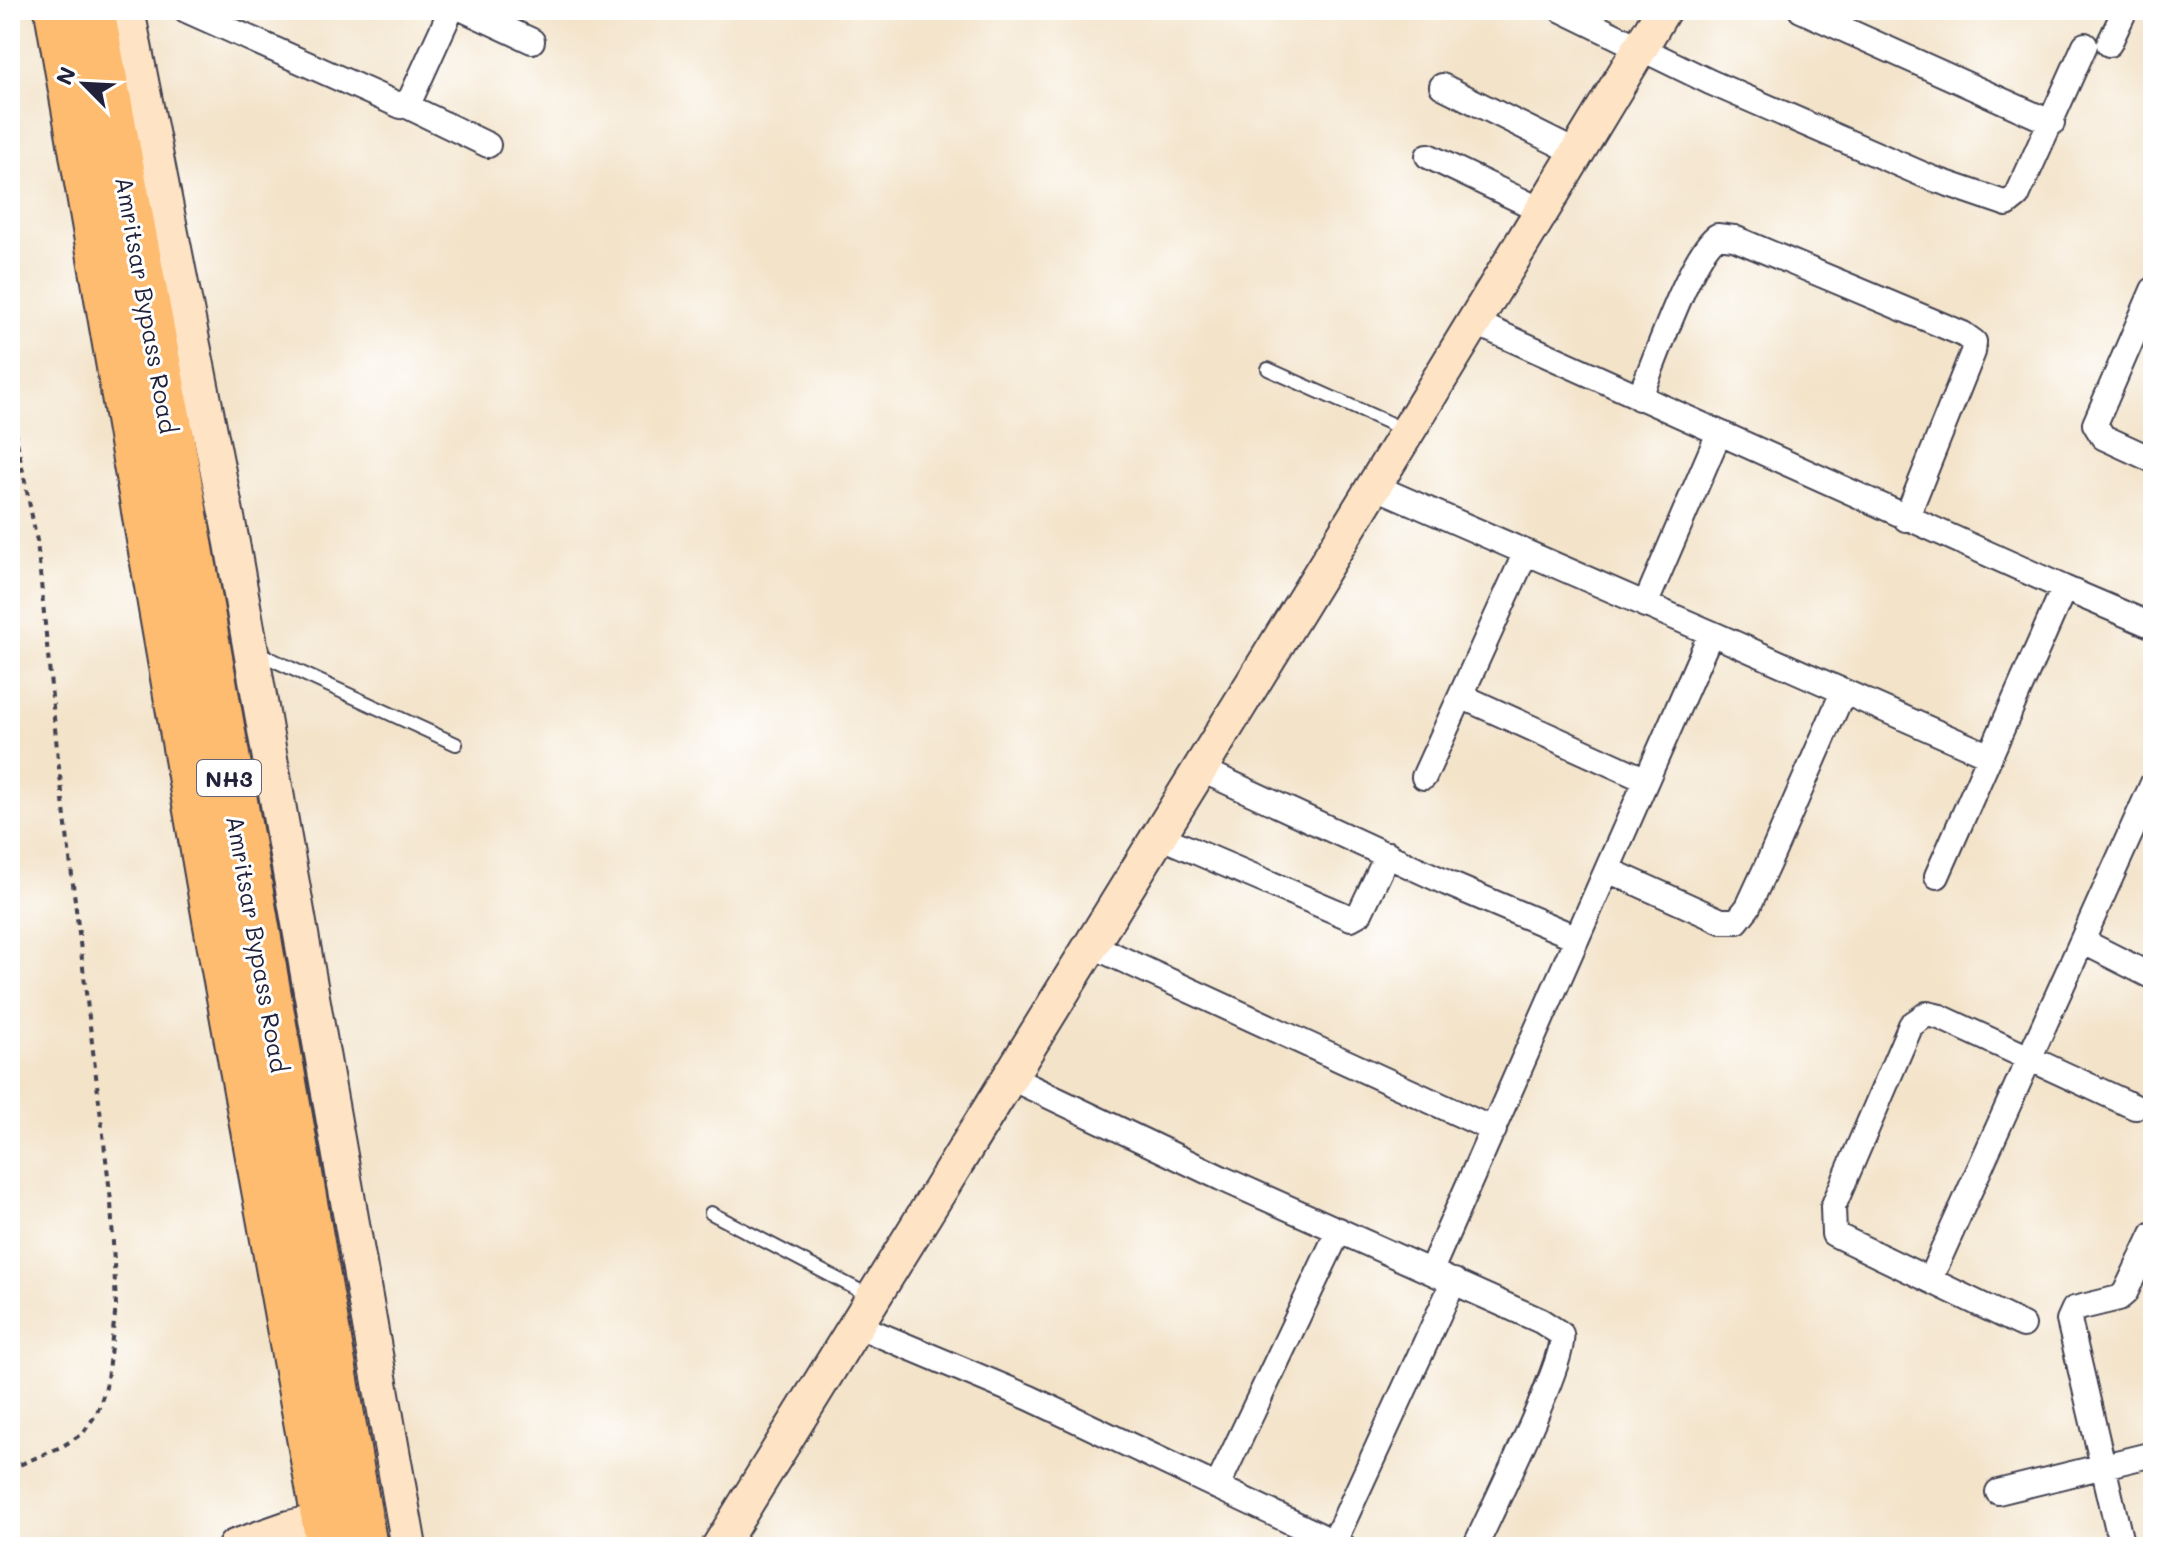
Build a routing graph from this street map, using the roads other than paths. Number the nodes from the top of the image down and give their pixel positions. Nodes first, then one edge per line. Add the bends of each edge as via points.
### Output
1 (57, 10) edge
2 (92, 10) edge
3 (127, 10) edge
4 (186, 10) edge
5 (451, 10) edge
6 (465, 10) edge
7 (1562, 10) edge
8 (1663, 10) edge
9 (1801, 10) edge
10 (2125, 10) edge
11 (532, 41) dead end
12 (1641, 46) junction
13 (1442, 86) dead end
14 (405, 105) junction
15 (2052, 123) junction
16 (488, 145) dead end
17 (1577, 153) junction
18 (1428, 156) dead end
19 (1543, 211) junction
20 (2153, 290) edge
21 (1476, 323) junction
22 (1268, 369) dead end
23 (1639, 398) junction
24 (1410, 432) junction
25 (1719, 433) junction
26 (2153, 460) edge
27 (1376, 487) junction
28 (1906, 519) junction
29 (1525, 554) junction
30 (2064, 588) junction
31 (1645, 605) junction
32 (2153, 626) edge
33 (1711, 633) junction
34 (251, 650) junction
35 (1843, 692) junction
36 (1461, 696) junction
37 (456, 744) dead end
38 (1990, 756) junction
39 (1202, 770) junction
40 (1424, 777) dead end
41 (1646, 780) junction
42 (2153, 783) edge
43 (1159, 836) junction
44 (1388, 854) junction
45 (1608, 870) junction
46 (1937, 876) dead end
47 (1577, 938) junction
48 (2082, 941) junction
49 (1091, 945) junction
50 (2153, 977) edge
51 (2029, 1058) junction
52 (1007, 1076) junction
53 (2135, 1107) dead end
54 (1494, 1130) junction
55 (711, 1213) dead end
56 (1339, 1230) junction
57 (2153, 1234) edge
58 (1431, 1270) junction
59 (1930, 1279) junction
60 (1454, 1281) junction
61 (864, 1312) junction
62 (2023, 1325) dead end
63 (2153, 1454) edge
64 (2104, 1465) junction
65 (1217, 1487) junction
66 (1998, 1492) dead end
67 (344, 1532) edge
68 (1339, 1545) edge
69 (235, 1547) edge
70 (409, 1547) edge
71 (719, 1547) edge
72 (1475, 1547) edge
73 (2122, 1547) edge

1 - 67 highway, Amritsar Bypass Road / NH3
2 - 67 highway, Amritsar Bypass Road / NH3 via 163,388
3 - 34 street
4 - 14 street
5 - 14 street
6 - 11 street
7 - 12 street
8 - 12 street
9 - 15 street
10 - 15 street via 2097,44
12 - 15 street via 1710,82 2001,203 2017,196
12 - 17 street
13 - 17 street
14 - 16 street
17 - 19 street
18 - 19 street
19 - 21 street
20 - 26 street via 2095,424 2103,437
21 - 23 street
21 - 24 street
22 - 24 lane
23 - 25 street
23 - 28 street via 1688,282 1717,236 1734,238 1963,334 1974,342 1973,352
24 - 27 street
25 - 28 street
25 - 31 street
27 - 29 street
27 - 39 street
28 - 30 street
29 - 31 street
29 - 36 street
30 - 32 street
30 - 38 street
31 - 33 street
33 - 35 street
33 - 41 street
34 - 37 lane
34 - 70 street
35 - 38 street
35 - 45 street via 1748,907 1737,921 1721,921
36 - 40 street
36 - 41 street
38 - 46 street
39 - 43 street
39 - 44 street
41 - 45 street
42 - 48 street
43 - 44 street via 1351,918 1360,913
43 - 49 street
44 - 47 street
45 - 47 street
47 - 54 street
48 - 50 street
48 - 51 street
49 - 52 street
49 - 54 street
51 - 53 street
51 - 59 street
51 - 59 street via 1940,1017 1927,1014 1911,1025 1833,1207 1831,1225 1847,1243
52 - 56 street
52 - 61 street
54 - 58 street
55 - 61 lane
56 - 58 street
56 - 65 street
57 - 64 street via 2125,1293 2074,1309 2069,1320
58 - 60 street
59 - 62 street
60 - 68 street
60 - 72 street via 1541,1321 1563,1339
61 - 65 street
61 - 71 street
63 - 64 street
64 - 66 street
64 - 73 street
65 - 68 street
67 - 69 street via 289,1528

